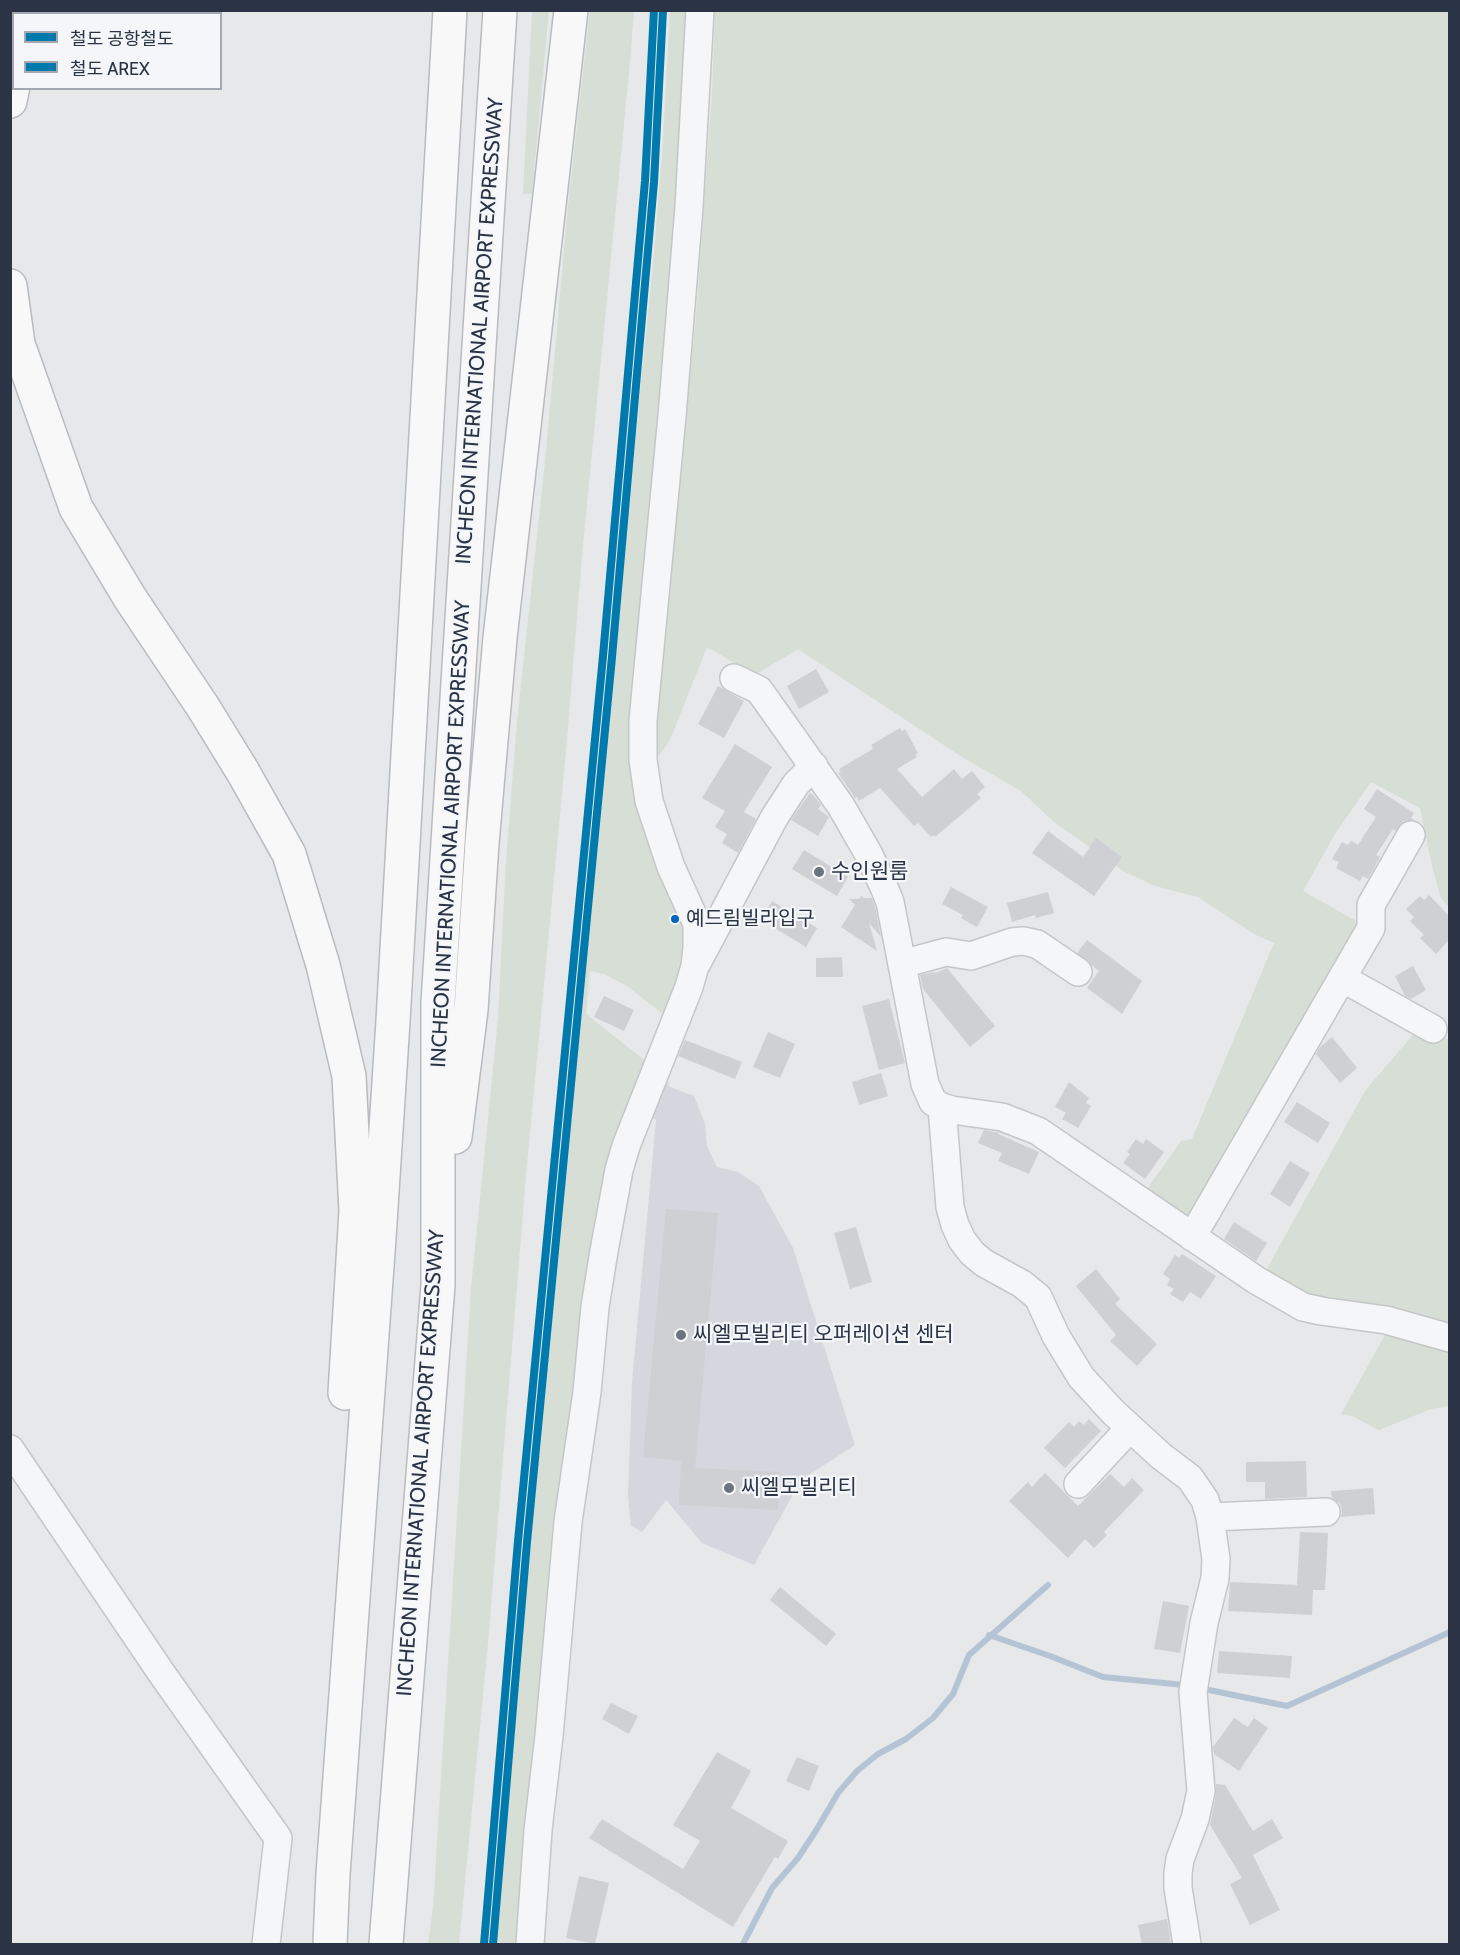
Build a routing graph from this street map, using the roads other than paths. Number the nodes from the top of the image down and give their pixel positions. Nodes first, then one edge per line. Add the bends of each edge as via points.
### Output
1 (450, 10) edge
2 (500, 10) edge
3 (571, 10) edge
4 (700, 10) edge
5 (10, 286) edge
6 (734, 678) dead end
7 (814, 766) junction
8 (1411, 835) dead end
9 (902, 964) junction
10 (695, 966) junction
11 (1078, 972) dead end
12 (1342, 978) junction
13 (1432, 1029) dead end
14 (942, 1107) junction
15 (1192, 1237) junction
16 (438, 1285) junction
17 (1449, 1338) edge
18 (1130, 1428) junction
19 (10, 1449) edge
20 (1078, 1484) dead end
21 (1326, 1512) dead end
22 (1210, 1518) junction
23 (333, 1874) junction
24 (266, 1944) edge
25 (330, 1944) edge
26 (386, 1944) edge
27 (530, 1944) edge
28 (1187, 1944) edge

1 - 23 highway via 381,1215
2 - 16 highway, INCHEON INTERNATIONAL AIRPORT EXPRESSWAY via 438,1003
3 - 16 highway via 500,638 471,1010
4 - 10 street via 689,207 643,721 649,801 671,867 697,924
5 - 23 highway via 18,344 76,508 203,707 289,854 323,965 349,1076 356,1211 332,1631
6 - 7 street via 759,690
7 - 9 street via 868,853 884,887
7 - 10 street via 796,784 774,818
8 - 12 street via 1371,905 1381,934
9 - 11 street via 946,952 970,956 1023,941 1037,944
9 - 14 street via 925,1084 933,1102
10 - 27 street via 626,1146 604,1251 565,1553
12 - 13 street
12 - 15 street
14 - 15 street via 1002,1118 1038,1131
14 - 18 street via 950,1207 962,1240 984,1263 1038,1297 1081,1377
15 - 17 street via 1303,1307 1386,1320
16 - 26 highway, INCHEON INTERNATIONAL AIRPORT EXPRESSWAY
18 - 20 street
18 - 22 street via 1197,1487
19 - 24 street via 278,1838
21 - 22 street
22 - 28 street via 1215,1578 1193,1692 1201,1791 1178,1874
23 - 25 highway

